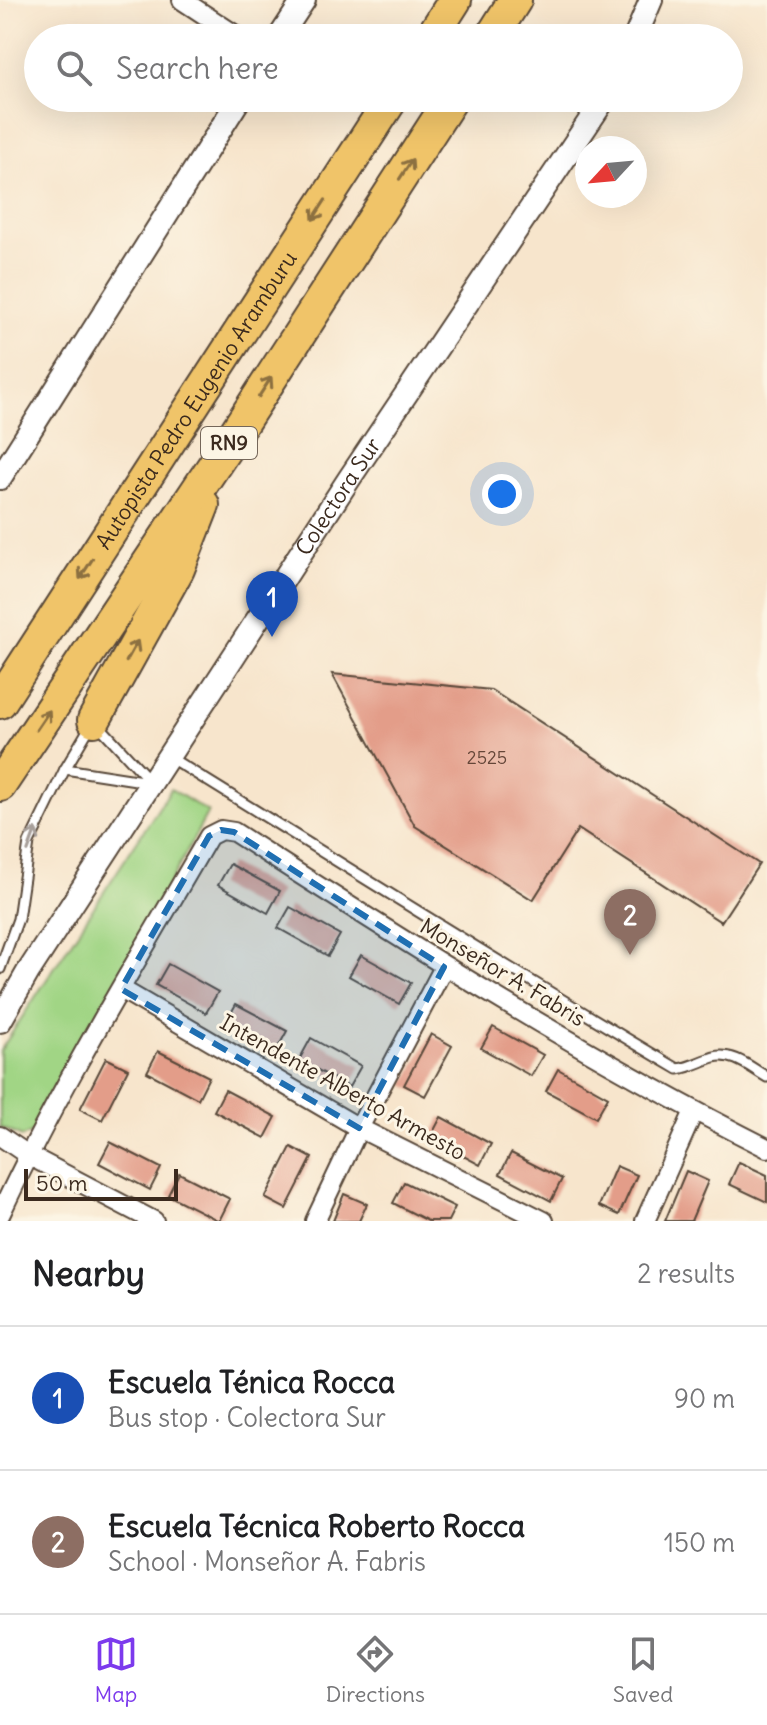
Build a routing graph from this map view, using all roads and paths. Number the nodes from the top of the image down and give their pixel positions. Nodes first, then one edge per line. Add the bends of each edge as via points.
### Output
1 (182, 0) edge
2 (304, 0) edge
3 (455, 0) edge
4 (515, 0) edge
5 (651, 0) edge
6 (219, 24) edge
7 (288, 24) edge
8 (440, 24) edge
9 (500, 24) edge
10 (641, 24) edge
11 (231, 112) edge
12 (383, 112) edge
13 (443, 112) edge
14 (596, 112) edge
15 (32, 424) junction
16 (225, 449) junction
17 (0, 469) edge
18 (0, 478) edge
19 (40, 639) junction
20 (0, 676) edge
21 (0, 702) edge
22 (94, 720) junction
23 (169, 757) junction
24 (65, 769) junction
25 (152, 783) junction
26 (0, 785) edge
27 (444, 967) junction
28 (0, 969) edge
29 (121, 989) junction
30 (0, 1021) edge
31 (767, 1077) edge
32 (694, 1111) junction
33 (359, 1128) junction
34 (0, 1136) edge
35 (767, 1148) edge
36 (28, 1155) junction
37 (0, 1215) edge
38 (154, 1221) edge
39 (315, 1221) edge
40 (544, 1221) edge
41 (645, 1221) edge

1 - 6 street
2 - 7 street
3 - 8 highway
4 - 9 highway
5 - 10 street
11 - 15 street
12 -> 19 highway, Autopista Pedro Eugenio Aramburu / RN9
16 -> 13 highway, RN9
14 - 23 street, Colectora Sur
15 - 17 street
15 - 18 street
22 -> 16 highway via 178,569
26 -> 16 highway, RN9
19 - 20 highway
19 - 21 highway, Autopista Pedro Eugenio Aramburu / RN9
22 - 24 lane
22 - 25 lane
23 - 25 street, Colectora Sur
23 - 31 lane via 678,1069 732,1056
24 - 25 lane
28 -> 24 lane via 18,919 29,843
25 - 30 street, Colectora Sur
27 - 29 street, Monseñor A. Fabris via 234,832 221,830 209,836
27 - 32 street, Monseñor A. Fabris
27 - 33 street
29 - 33 street, Intendente Alberto Armesto
29 - 36 street
32 - 35 street, Monseñor A. Fabris
32 - 41 street
33 - 39 street
33 - 40 street, Intendente Alberto Armesto
34 - 36 street
36 - 37 street
36 - 38 street

